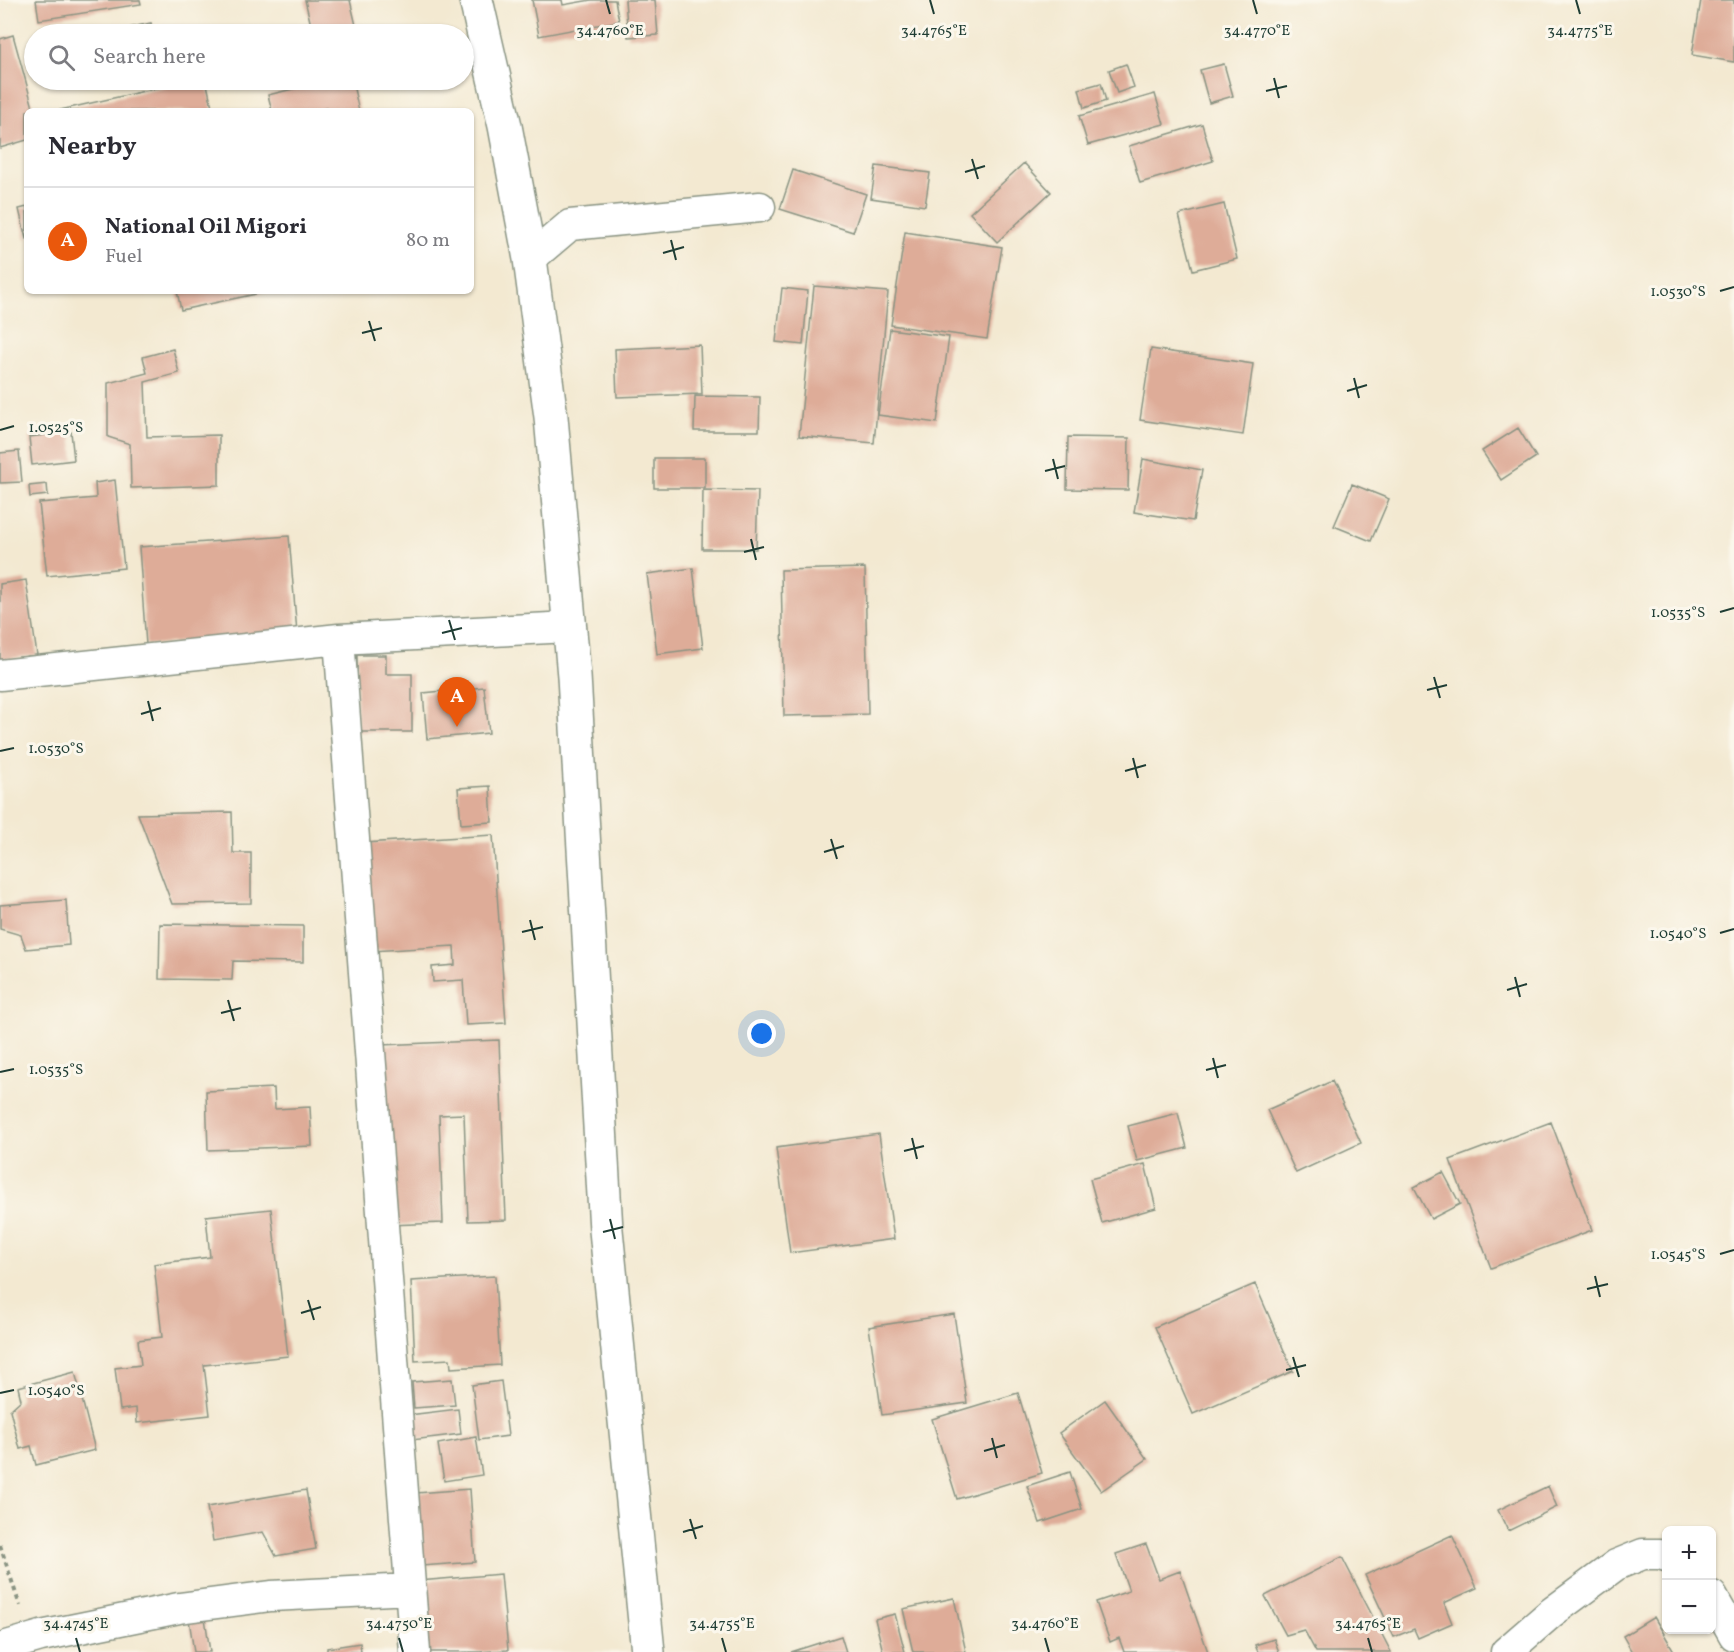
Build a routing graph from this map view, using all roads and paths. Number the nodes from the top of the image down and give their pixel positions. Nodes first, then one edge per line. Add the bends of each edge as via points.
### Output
1 (476, 0) edge
2 (760, 207) dead end
3 (530, 259) junction
4 (570, 627) junction
5 (339, 639) junction
6 (0, 675) edge
7 (0, 1545) edge
8 (1662, 1555) edge
9 (411, 1589) junction
10 (1716, 1603) edge
11 (1734, 1635) edge
12 (40, 1636) junction
13 (0, 1648) edge
14 (415, 1652) edge
15 (648, 1652) edge
16 (1506, 1652) edge

1 - 3 highway
2 - 3 street via 570,225
3 - 4 highway via 551,417
4 - 5 street
4 - 15 highway via 606,1230
5 - 6 street
5 - 9 street
7 - 12 path via 20,1606
8 - 16 street via 1643,1554 1616,1565
9 - 12 street via 271,1596 179,1608
9 - 14 street
10 - 11 street
12 - 13 street

